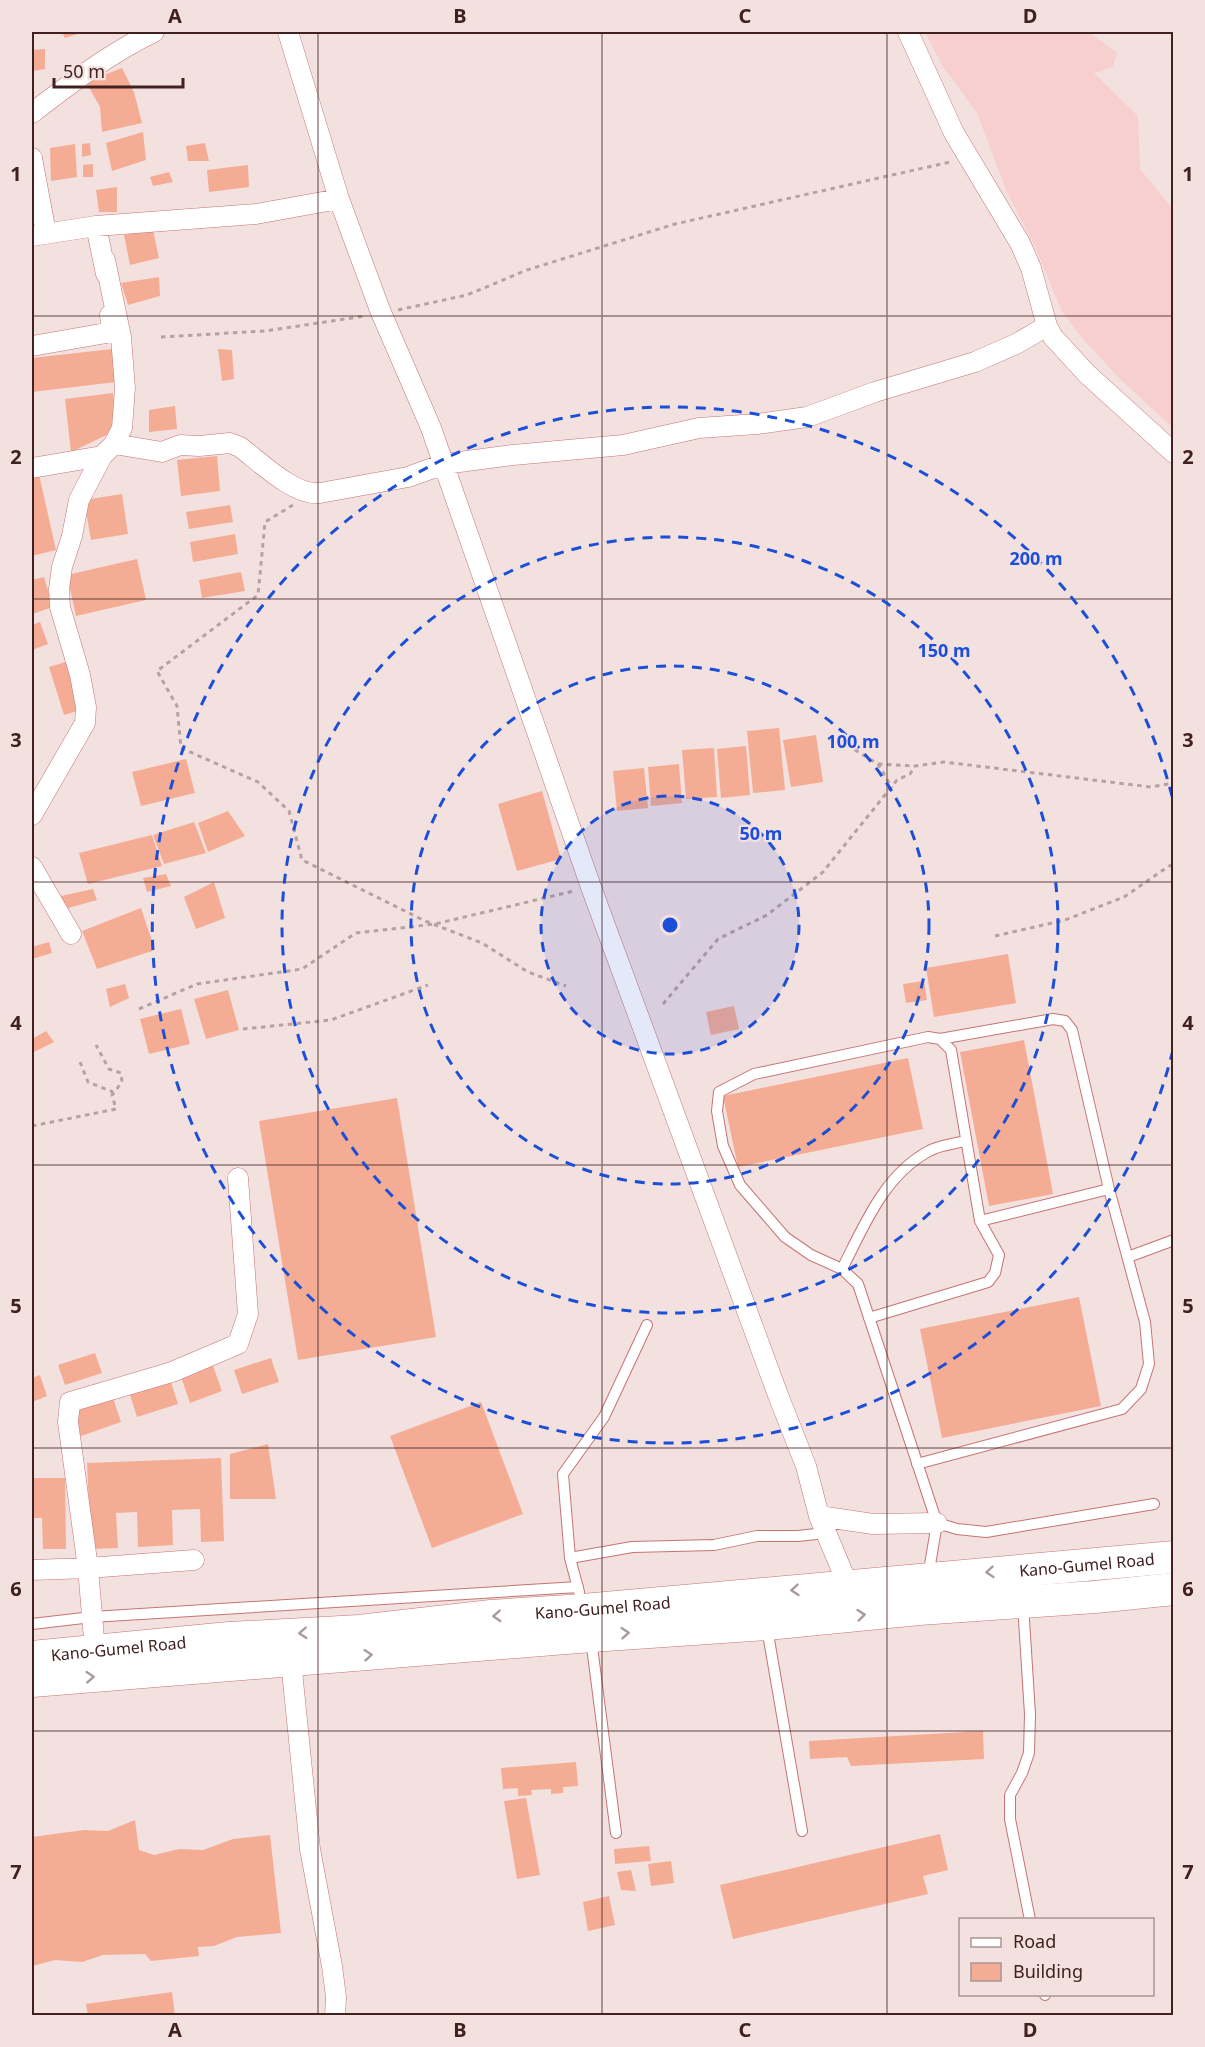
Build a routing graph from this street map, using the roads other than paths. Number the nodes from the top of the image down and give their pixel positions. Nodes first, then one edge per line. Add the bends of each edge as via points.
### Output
1 (154, 32) edge
2 (288, 32) edge
3 (908, 32) edge
4 (32, 113) edge
5 (32, 158) edge
6 (339, 199) junction
7 (96, 226) junction
8 (39, 235) edge
9 (105, 260) junction
10 (1047, 326) junction
11 (120, 337) junction
12 (32, 346) edge
13 (32, 352) edge
14 (108, 450) junction
15 (1173, 453) edge
16 (444, 464) junction
17 (32, 468) edge
18 (32, 815) edge
19 (32, 867) edge
20 (71, 934) dead end
21 (940, 1039) junction
22 (965, 1141) junction
23 (238, 1178) dead end
24 (1109, 1189) junction
25 (980, 1221) junction
26 (1173, 1240) edge
27 (1128, 1257) junction
28 (842, 1269) junction
29 (869, 1318) junction
30 (647, 1325) dead end
31 (917, 1464) junction
32 (1154, 1504) dead end
33 (937, 1523) junction
34 (822, 1524) junction
35 (1173, 1557) edge
36 (570, 1558) junction
37 (194, 1560) dead end
38 (88, 1568) junction
39 (32, 1570) edge
40 (848, 1585) junction
41 (1173, 1589) edge
42 (923, 1593) junction
43 (1023, 1601) junction
44 (584, 1611) junction
45 (92, 1617) junction
46 (32, 1624) edge
47 (767, 1624) junction
48 (95, 1651) junction
49 (32, 1657) edge
50 (291, 1661) junction
51 (32, 1681) edge
52 (802, 1831) dead end
53 (616, 1833) dead end
54 (1030, 1918) edge
55 (335, 2016) edge

1 - 4 street via 85,72
2 - 6 street
3 - 10 street via 954,133 1020,243
5 - 8 street
6 - 7 street via 256,214
6 - 16 street
7 - 8 street
7 - 9 street
9 - 11 street
9 - 12 street via 112,333
10 - 15 street via 1087,374
10 - 16 street via 985,358 807,417 699,428 623,445
11 - 13 street
11 - 14 street via 125,388 122,428
14 - 16 street via 162,452 180,445 231,443 291,485 313,494 408,477
14 - 17 street
14 - 18 street via 79,500 59,589 60,607 80,675 85,723
16 - 34 street via 591,887 806,1466
19 - 20 street
21 - 22 lane via 951,1050
21 - 24 lane via 1053,1019 1065,1021 1077,1049
21 - 28 lane via 928,1037 754,1074 719,1092 717,1111 723,1146 740,1185 785,1237
22 - 25 lane
22 - 28 lane via 930,1149 904,1167 877,1200
23 - 38 street via 248,1314 238,1344 172,1372 70,1402 68,1422
24 - 25 lane
24 - 27 lane
25 - 29 lane via 999,1255 995,1273 988,1282
26 - 27 lane
27 - 31 lane via 1145,1322 1149,1364 1141,1389 1122,1409
28 - 29 lane via 858,1284
29 - 31 lane
30 - 36 lane via 604,1417 563,1474
31 - 33 lane
32 - 33 lane via 986,1532
33 - 34 street
33 - 42 lane
34 - 36 lane via 798,1536 757,1536 714,1545 632,1547
34 - 40 street
35 -> 42 main road, Kano-Gumel Road via 1093,1565
36 - 44 lane
37 - 38 street
38 - 39 street
38 - 45 street
40 - 42 main road, Kano-Gumel Road
40 -> 44 main road, Kano-Gumel Road
41 - 43 main road, Kano-Gumel Road
42 - 43 main road, Kano-Gumel Road
47 -> 42 main road, Kano-Gumel Road
43 - 54 lane via 1029,1753 1010,1795 1010,1819
44 - 45 lane
44 -> 47 main road, Kano-Gumel Road
44 -> 48 main road, Kano-Gumel Road
50 -> 44 main road, Kano-Gumel Road
44 - 53 lane
45 - 46 lane
45 - 48 street
47 - 52 lane
48 - 49 main road, Kano-Gumel Road
51 -> 50 main road, Kano-Gumel Road
50 - 55 street via 310,1849 332,1966

